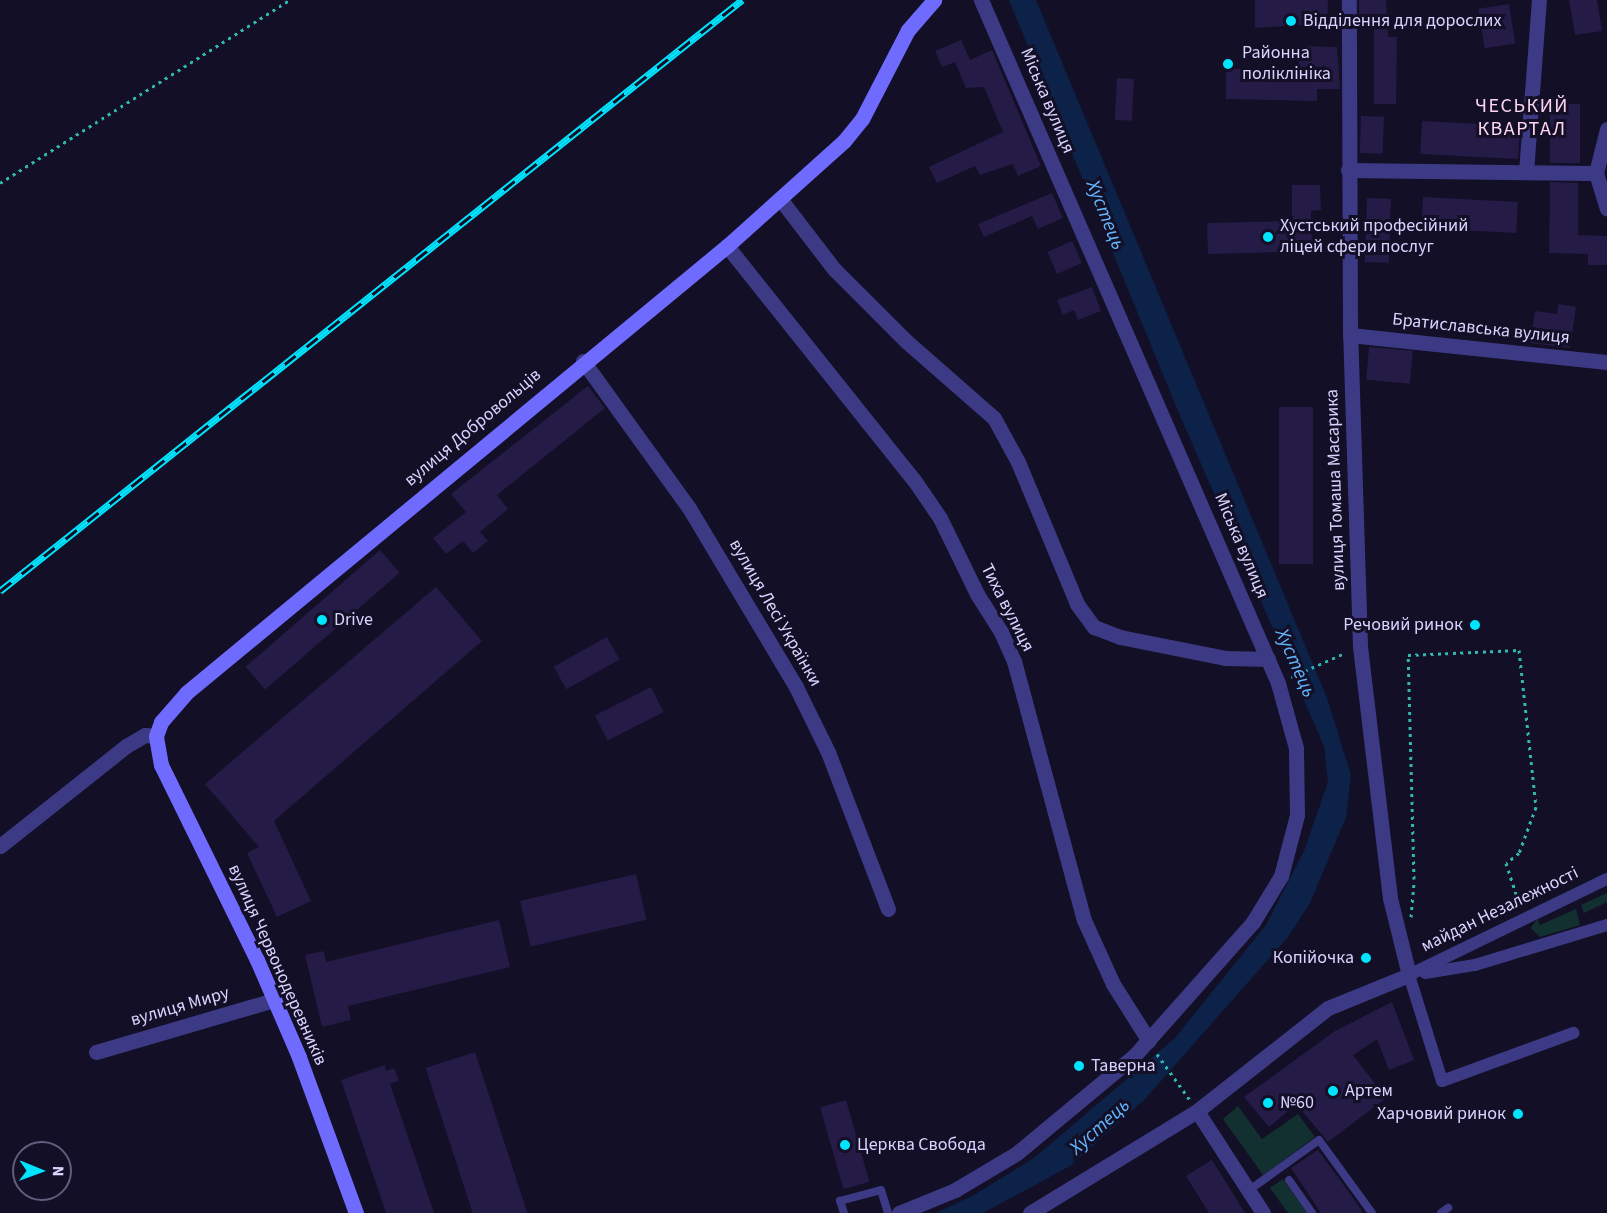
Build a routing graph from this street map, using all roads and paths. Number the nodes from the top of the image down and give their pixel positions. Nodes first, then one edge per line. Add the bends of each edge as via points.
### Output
1 (289, 0) edge
2 (934, 0) edge
3 (981, 0) edge
4 (1349, 0) edge
5 (1539, 0) edge
6 (1607, 129) edge
7 (1348, 170) junction
8 (1526, 172) junction
9 (1596, 173) junction
10 (0, 183) edge
11 (781, 200) junction
12 (1607, 208) edge
13 (727, 246) junction
14 (1350, 335) junction
15 (583, 362) junction
16 (1607, 362) edge
17 (1360, 646) junction
18 (1268, 659) junction
19 (1287, 679) dead end
20 (156, 736) junction
21 (0, 846) edge
22 (1607, 879) edge
23 (888, 909) dead end
24 (1526, 921) junction
25 (1607, 925) edge
26 (1399, 936) junction
27 (1409, 975) junction
28 (274, 1000) junction
29 (1573, 1033) dead end
30 (1151, 1045) junction
31 (96, 1052) dead end
32 (1187, 1095) dead end
33 (1197, 1111) junction
34 (1289, 1180) dead end
35 (1248, 1191) junction
36 (356, 1213) edge
37 (844, 1213) edge
38 (888, 1213) edge
39 (898, 1213) edge
40 (1030, 1213) edge
41 (1263, 1213) edge
42 (1312, 1213) edge
43 (1372, 1213) edge

1 - 10 path
2 - 11 main road, вулиця Добровольців via 908,30 855,130
3 - 18 street, Міська вулиця
4 - 7 street, вулиця Томаша Масарика
5 - 8 street
6 - 9 street
7 - 8 street
7 - 14 street, вулиця Томаша Масарика
8 - 9 street
9 - 12 street
11 - 13 main road, вулиця Добровольців
11 - 18 street via 834,269 906,341 994,418 1018,462 1077,604 1094,627 1120,637 1225,658
13 - 15 main road, вулиця Добровольців
13 - 30 street, Тиха вулиця via 914,480 940,518 977,594 1001,632 1014,662 1084,920 1109,976
14 - 16 street, Братиславська вулиця
14 - 17 street, вулиця Томаша Масарика
15 - 20 main road, вулиця Добровольців via 186,693 169,710
15 - 23 street, вулиця Лесі Українки via 689,508 796,687 828,752
17 - 19 path
17 - 26 street, вулиця Томаша Масарика via 1389,898
18 - 30 street, Міська вулиця via 1296,748 1298,815 1287,858 1253,922
20 - 21 street via 145,735 131,742
20 - 28 main road, вулиця Червонодеревників via 161,765
22 - 24 street, майдан Незалежності
24 - 26 path via 1506,863 1519,853 1536,807 1519,650 1408,655 1413,915
24 - 27 street, майдан Незалежності
25 - 27 street, майдан Незалежності via 1475,965
26 - 27 street, вулиця Томаша Масарика
27 - 29 street via 1442,1081
27 - 33 street, майдан Незалежності via 1328,1008
28 - 31 street, вулиця Миру
28 - 36 main road, вулиця Червонодеревників
30 - 32 path
30 - 39 street, Міська вулиця via 1017,1153 955,1190
33 - 35 street
33 - 40 street, майдан Незалежності
34 - 42 lane
35 - 41 street
35 - 43 lane via 1319,1140
37 - 38 lane via 840,1201 881,1190

